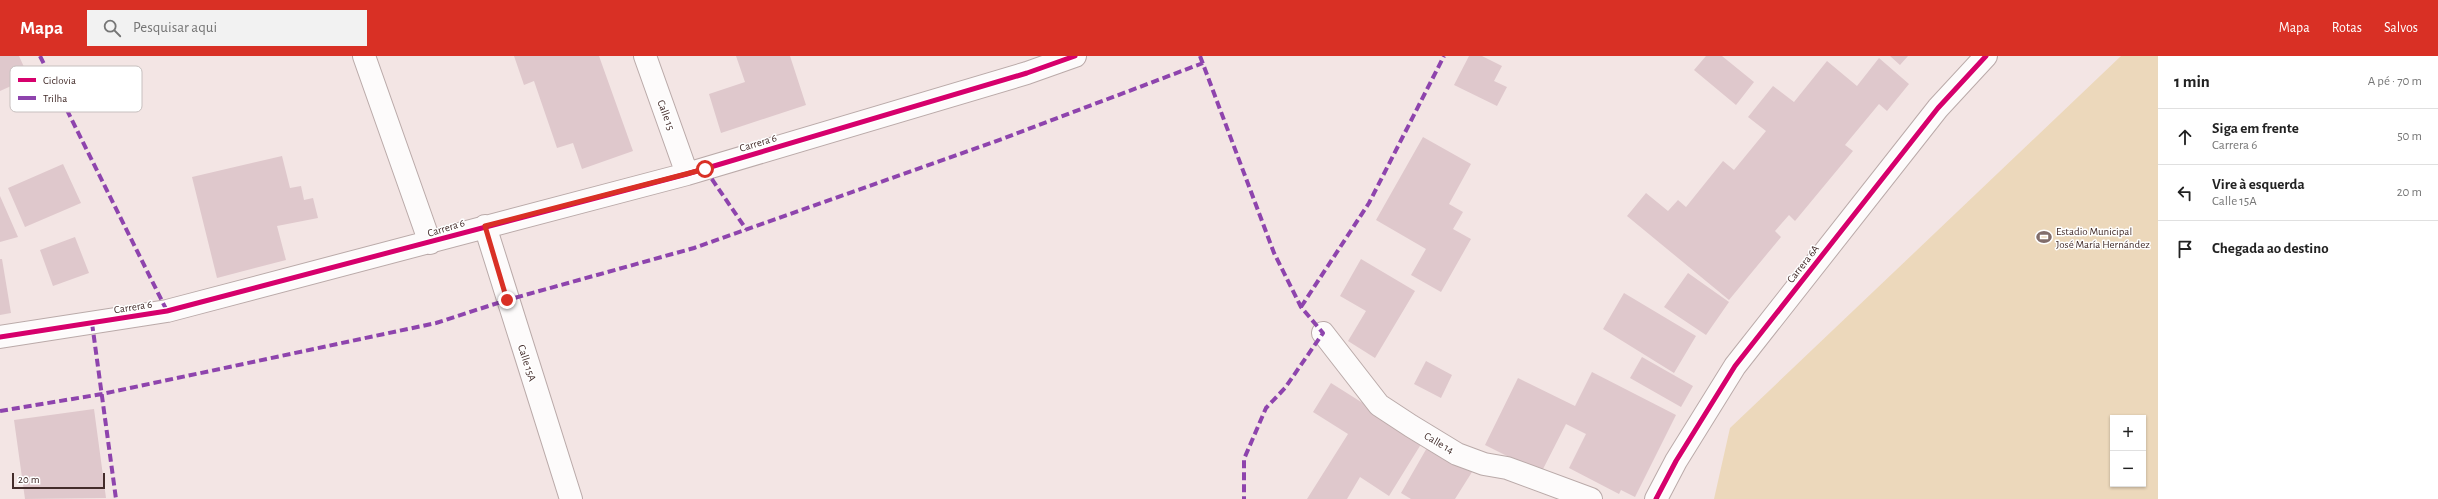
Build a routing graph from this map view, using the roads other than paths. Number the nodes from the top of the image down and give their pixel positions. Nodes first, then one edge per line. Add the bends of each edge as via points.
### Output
1 (364, 56) edge
2 (645, 56) edge
3 (1075, 56) edge
4 (1986, 56) edge
5 (687, 174) junction
6 (485, 226) junction
7 (430, 243) junction
8 (1324, 333) dead end
9 (0, 337) edge
10 (571, 499) edge
11 (1591, 499) edge
12 (1656, 499) edge

1 - 7 street
2 - 5 street, Calle 15
3 - 5 street, Carrera 6 via 1020,75
4 - 12 street, Carrera 6A via 1938,108 1735,366 1676,461
5 - 6 street, Carrera 6
6 - 7 street, Carrera 6
6 - 10 street, Calle 15A
7 - 9 street, Carrera 6 via 167,311
8 - 11 street, Calle 14 via 1379,405 1411,426 1457,454 1484,464 1507,468

